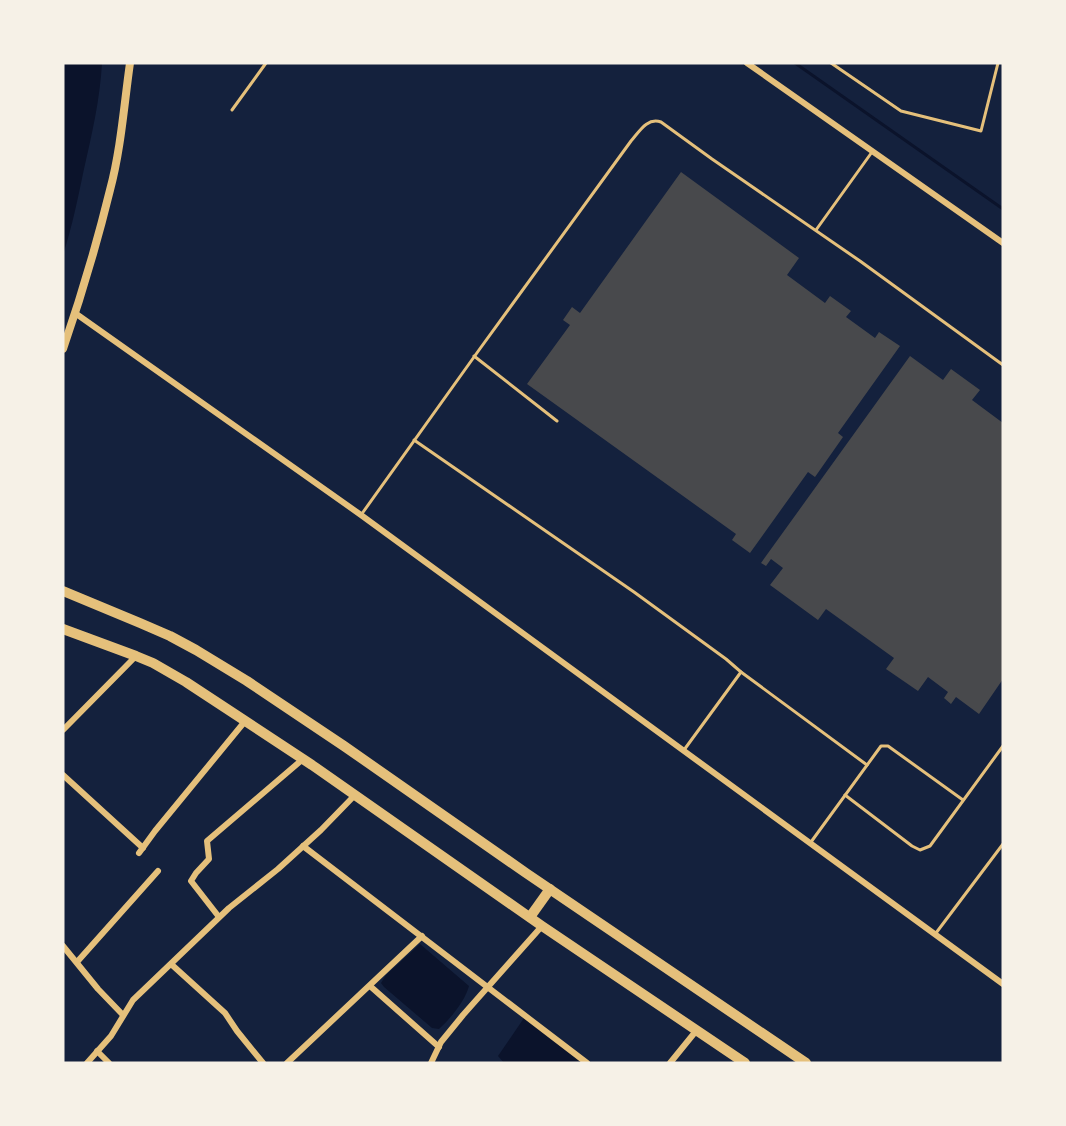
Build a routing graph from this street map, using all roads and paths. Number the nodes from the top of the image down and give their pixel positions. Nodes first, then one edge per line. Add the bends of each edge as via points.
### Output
1 (130, 63) edge
2 (266, 63) edge
3 (747, 63) edge
4 (831, 63) edge
5 (998, 63) edge
6 (232, 110) dead end
7 (872, 152) junction
8 (816, 230) junction
9 (1003, 243) edge
10 (75, 314) junction
11 (63, 349) edge
12 (474, 356) junction
13 (1003, 365) edge
14 (557, 421) dead end
15 (414, 440) junction
16 (361, 515) junction
17 (63, 591) edge
18 (63, 629) edge
19 (136, 656) junction
20 (741, 672) junction
21 (246, 720) junction
22 (63, 730) edge
23 (1003, 746) edge
24 (683, 751) junction
25 (303, 759) junction
26 (867, 765) junction
27 (63, 775) edge
28 (355, 795) junction
29 (845, 795) junction
30 (964, 801) junction
31 (810, 844) junction
32 (1003, 844) edge
33 (303, 846) junction
34 (158, 871) dead end
35 (550, 889) junction
36 (219, 917) junction
37 (530, 917) junction
38 (542, 926) junction
39 (935, 935) junction
40 (422, 936) junction
41 (63, 946) edge
42 (77, 962) junction
43 (171, 964) junction
44 (1003, 984) edge
45 (370, 986) junction
46 (488, 986) junction
47 (123, 1015) junction
48 (696, 1031) junction
49 (439, 1047) junction
50 (98, 1051) junction
51 (87, 1063) edge
52 (109, 1063) edge
53 (263, 1063) edge
54 (287, 1063) edge
55 (431, 1063) edge
56 (587, 1063) edge
57 (670, 1063) edge
58 (745, 1063) edge
59 (806, 1063) edge

1 - 10 street via 111,189
2 - 6 lane
3 - 7 street
4 - 5 lane via 901,111 981,131
7 - 8 lane
7 - 9 street
8 - 12 lane via 655,120 631,141
8 - 13 lane
10 - 11 street
10 - 16 street
12 - 14 lane
12 - 15 lane
15 - 16 lane
15 - 20 lane via 634,592
16 - 24 street
17 - 35 main road via 170,636 247,681
18 - 19 main road
19 - 21 main road via 175,675
19 - 22 street
20 - 24 lane
20 - 26 lane
21 - 25 main road
21 - 27 street via 141,851
23 - 30 lane
24 - 31 street
25 - 28 main road
25 - 36 street via 207,841 209,859 191,881
26 - 29 lane
26 - 30 lane via 878,749 888,746
28 - 33 street
28 - 37 main road
29 - 30 lane via 920,850 930,846
29 - 31 lane
31 - 39 street
32 - 39 lane
33 - 36 street
33 - 40 street
34 - 42 street
35 - 37 main road
35 - 59 main road
36 - 43 street
37 - 38 main road
38 - 46 street
38 - 48 main road
39 - 44 street
40 - 45 street
40 - 46 street
41 - 42 street
42 - 47 street
43 - 47 street
43 - 53 street via 225,1013
45 - 49 street
45 - 54 street
46 - 49 street
46 - 56 street
47 - 50 street
48 - 57 street
48 - 58 main road
49 - 55 street
50 - 51 street
50 - 52 street

